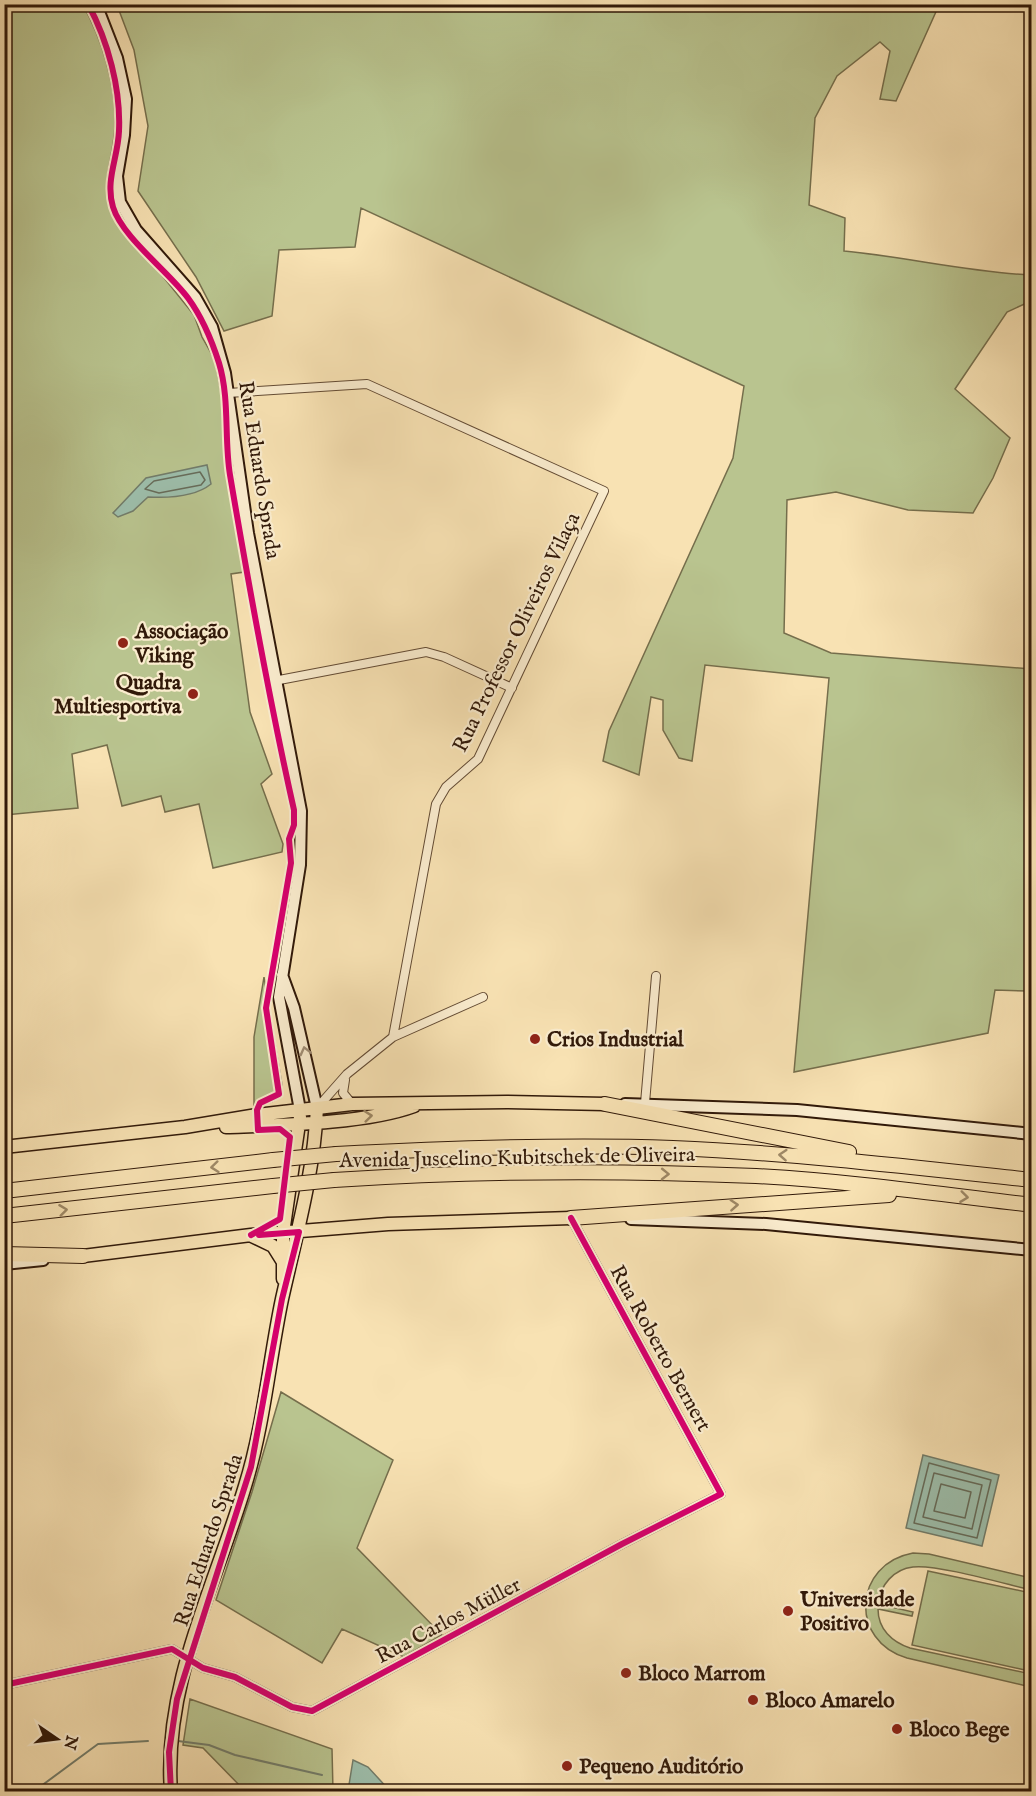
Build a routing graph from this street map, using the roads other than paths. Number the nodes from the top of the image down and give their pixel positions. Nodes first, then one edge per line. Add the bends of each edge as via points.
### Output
1 (96, 4) edge
2 (228, 393) junction
3 (274, 681) junction
4 (512, 688) junction
5 (282, 975) junction
6 (656, 976) dead end
7 (483, 997) dead end
8 (393, 1036) junction
9 (347, 1074) junction
10 (645, 1103) junction
11 (352, 1104) junction
12 (604, 1104) junction
13 (418, 1105) junction
14 (317, 1108) junction
15 (300, 1117) junction
16 (317, 1121) junction
17 (1032, 1134) edge
18 (4, 1147) edge
19 (1008, 1178) junction
20 (1032, 1180) edge
21 (4, 1191) edge
22 (928, 1193) junction
23 (1032, 1205) edge
24 (4, 1216) edge
25 (571, 1218) junction
26 (299, 1232) junction
27 (284, 1233) junction
28 (251, 1236) junction
29 (1032, 1250) edge
30 (4, 1254) edge
31 (83, 1256) junction
32 (283, 1263) junction
33 (4, 1264) edge
34 (282, 1299) junction
35 (721, 1494) joint
36 (188, 1658) junction
37 (4, 1685) edge
38 (171, 1791) edge

1 - 2 main road, Rua Eduardo Sprada via 117,58 126,99 117,176 120,202 136,230 185,283 205,312 222,356
2 - 3 main road, Rua Eduardo Sprada
2 - 4 street, Rua Professor Oliveiros Vilaça via 367,384 604,491
3 - 4 street via 426,652
3 - 5 main road, Rua Eduardo Sprada via 301,811 300,865
4 - 8 street, Rua Professor Oliveiros Vilaça via 478,759 446,787 433,812
14 -> 5 main road, Rua Eduardo Sprada via 294,1008
5 - 15 main road, Rua Eduardo Sprada via 279,1010
6 - 10 street
7 - 8 street
8 - 9 street
9 - 11 street via 343,1093
9 - 14 street
10 - 12 main road
10 - 17 main road via 832,1113
11 - 13 main road
11 - 14 main road
12 - 13 main road
12 - 19 highway via 828,1149
16 -> 13 main road via 394,1113
14 - 15 main road
14 - 16 main road, Rua Eduardo Sprada
15 - 16 main road
15 - 18 main road
15 - 27 main road, Rua Eduardo Sprada
16 - 26 main road, Rua Eduardo Sprada
19 - 20 highway, Avenida Juscelino Kubitschek de Oliveira
19 -> 21 highway, Avenida Juscelino Kubitschek de Oliveira, bridge via 836,1159 672,1148 477,1148 273,1160
22 -> 23 highway, Avenida Juscelino Kubitschek de Oliveira
24 -> 22 highway, Avenida Juscelino Kubitschek de Oliveira, bridge via 334,1180 461,1174 758,1176
25 -> 22 highway
25 - 26 main road via 424,1222
25 - 29 main road via 766,1224
25 - 35 street, Rua Roberto Bernert
26 - 27 main road
26 - 34 main road, Rua Eduardo Sprada
27 - 28 main road
27 - 32 main road, Rua Eduardo Sprada
28 - 31 main road
28 - 32 main road via 273,1246
30 - 31 highway
31 - 33 main road
32 - 34 main road, Rua Eduardo Sprada
34 - 36 main road, Rua Eduardo Sprada via 251,1467
35 - 36 street, Rua Carlos Müller via 312,1711 292,1707
36 - 37 street via 166,1649
36 - 38 main road, Rua Eduardo Sprada via 170,1735

